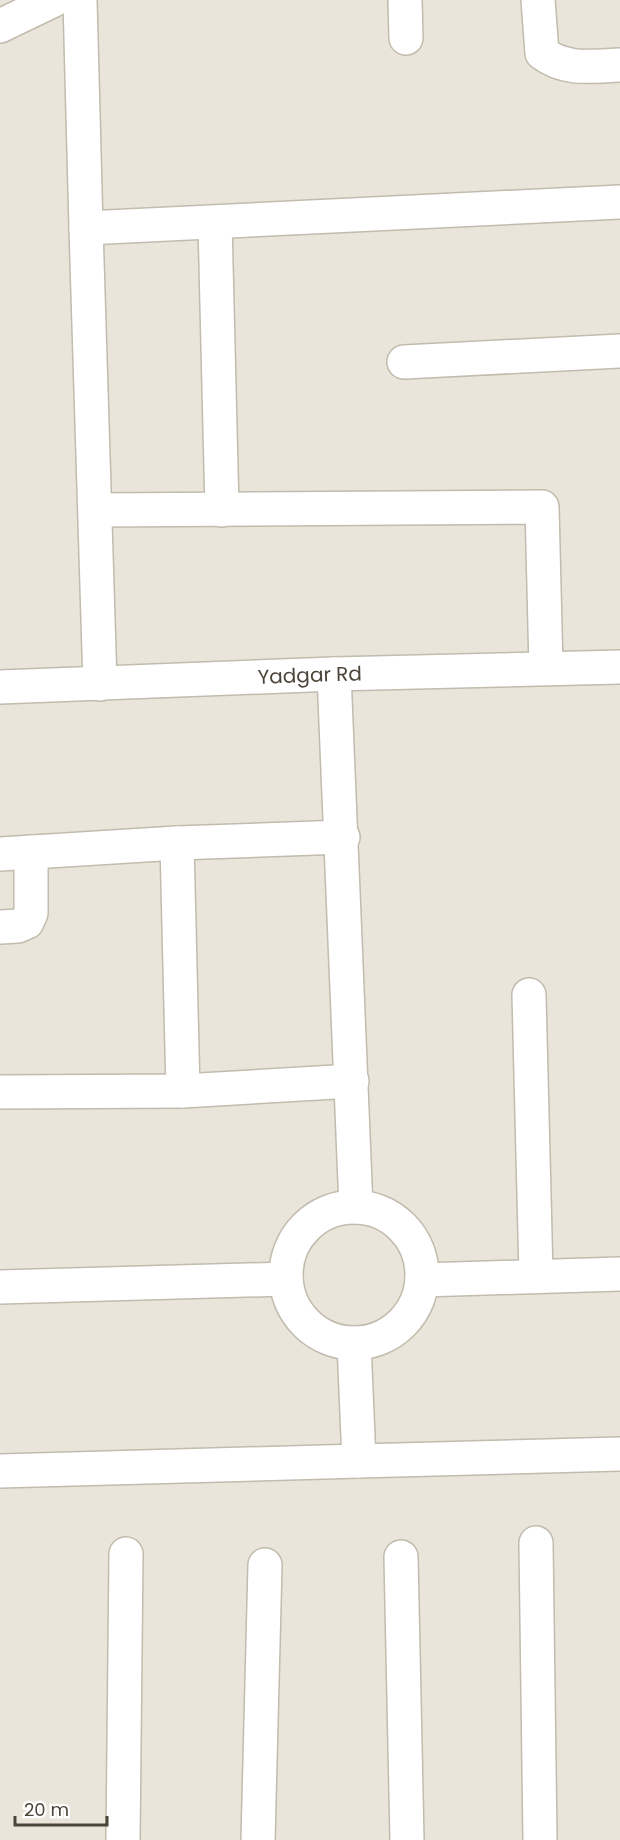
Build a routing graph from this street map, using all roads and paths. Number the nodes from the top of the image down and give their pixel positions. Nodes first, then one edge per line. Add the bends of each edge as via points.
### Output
1 (54, 0) edge
2 (80, 0) edge
3 (405, 0) edge
4 (538, 0) edge
5 (0, 26) edge
6 (406, 38) dead end
7 (620, 65) edge
8 (620, 202) edge
9 (214, 223) junction
10 (86, 228) junction
11 (620, 351) edge
12 (404, 362) dead end
13 (96, 510) junction
14 (222, 510) junction
15 (620, 667) edge
16 (546, 668) junction
17 (334, 674) junction
18 (100, 684) junction
19 (0, 687) edge
20 (343, 837) junction
21 (177, 843) junction
22 (15, 853) edge
23 (0, 927) edge
24 (528, 995) dead end
25 (352, 1081) junction
26 (183, 1091) junction
27 (0, 1092) edge
28 (356, 1207) junction
29 (620, 1274) edge
30 (536, 1275) junction
31 (286, 1279) junction
32 (422, 1280) junction
33 (0, 1287) edge
34 (354, 1343) junction
35 (620, 1455) edge
36 (359, 1461) junction
37 (0, 1471) edge
38 (536, 1543) dead end
39 (126, 1554) dead end
40 (401, 1557) dead end
41 (265, 1565) dead end
42 (123, 1840) edge
43 (258, 1840) edge
44 (407, 1840) edge
45 (540, 1840) edge

1 - 5 street
2 - 10 street
3 - 6 street
4 - 7 street via 542,54 556,64 573,67
8 - 9 street
9 - 10 street
9 - 14 street
10 - 13 street
11 - 12 street
13 - 14 street
13 - 18 street
14 - 16 street via 542,507
15 - 16 street, Yadgar Rd
16 - 17 street, Yadgar Rd
17 - 18 street, Yadgar Rd
17 - 20 street
18 - 19 street, Yadgar Rd
20 - 21 street
20 - 25 street
21 - 22 street
21 - 26 street
22 - 23 street via 31,913 27,922
24 - 30 street
25 - 26 street
25 - 28 street
26 - 27 street
28 - 31 street via 334,1209 314,1220 298,1236 288,1256
28 - 32 street via 378,1211 411,1238 420,1258
29 - 30 street
30 - 32 street
31 - 33 street
31 - 34 street via 290,1299 300,1317 315,1331 334,1340
32 - 34 street via 412,1308 392,1331 374,1340
34 - 36 street
35 - 36 street
36 - 37 street
38 - 45 street
39 - 42 street
40 - 44 street
41 - 43 street

